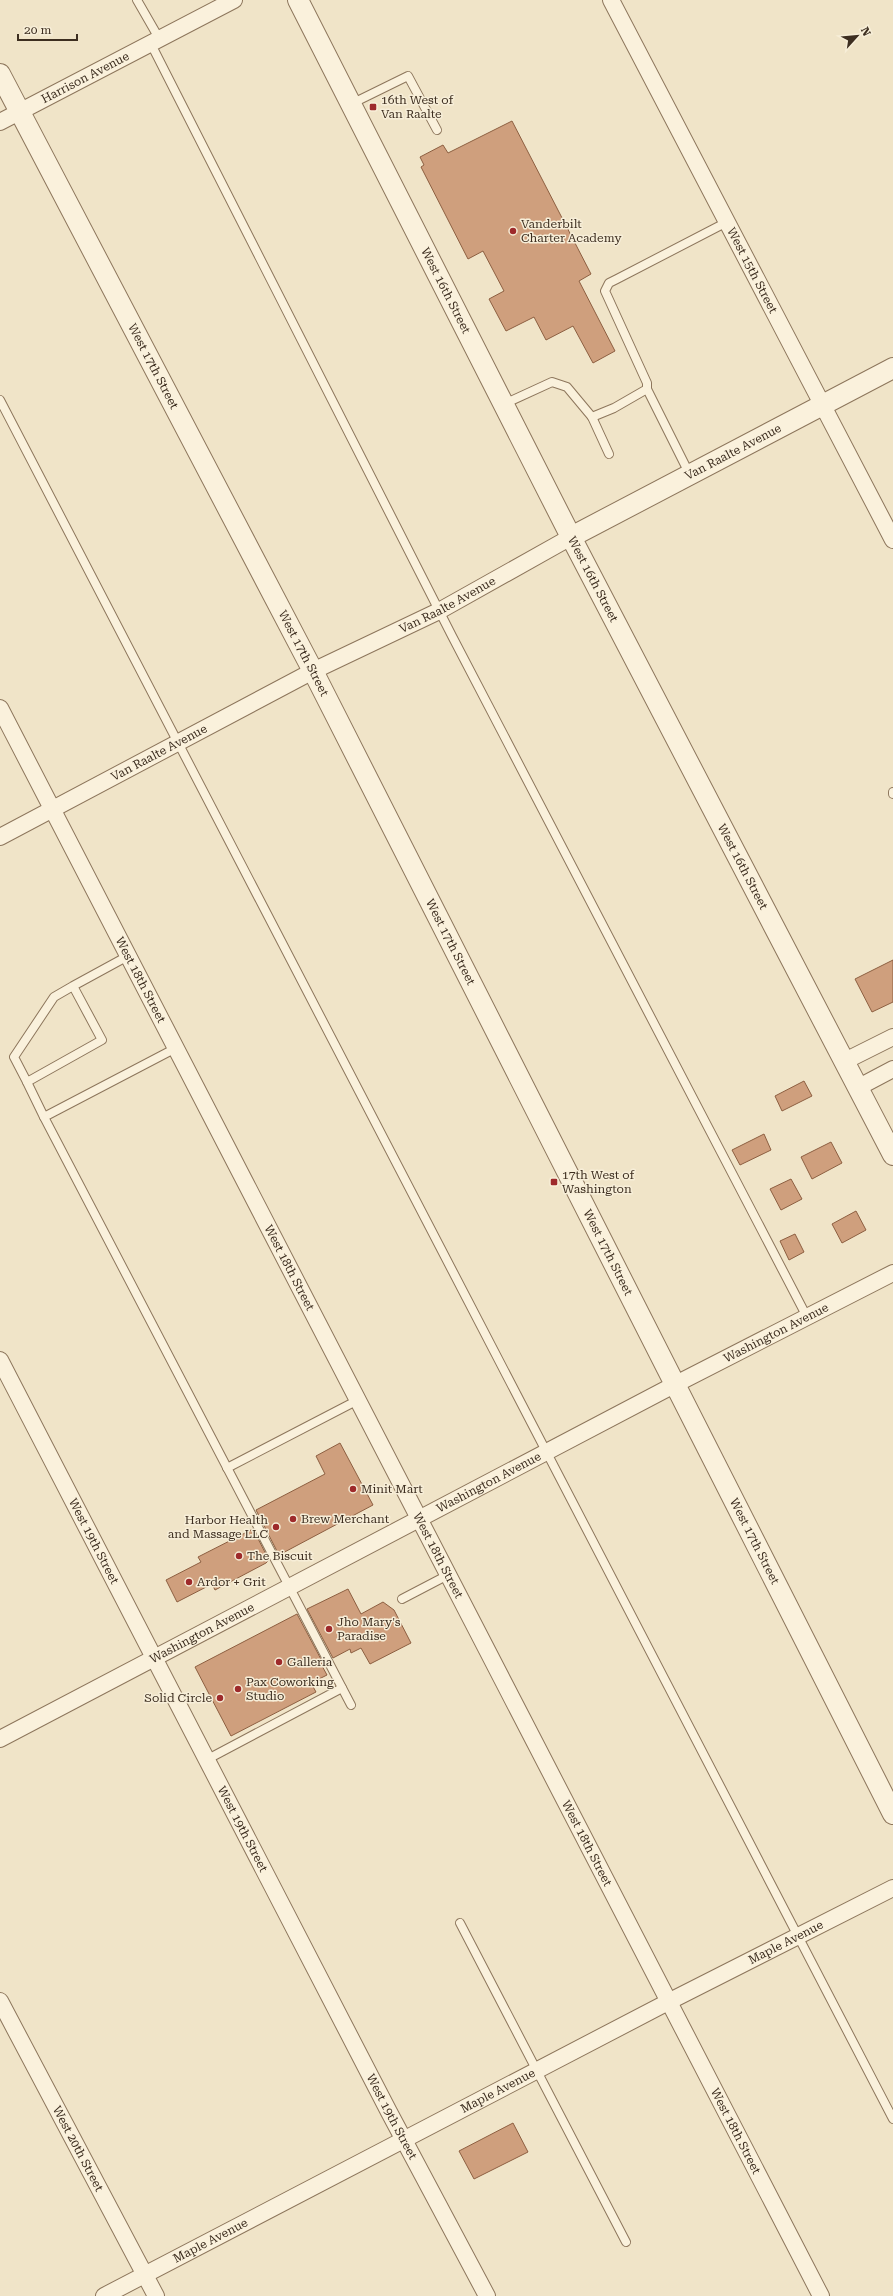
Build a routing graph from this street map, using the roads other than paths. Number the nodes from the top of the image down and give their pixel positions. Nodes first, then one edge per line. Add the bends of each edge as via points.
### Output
1 (137, 0) edge
2 (234, 0) edge
3 (298, 0) edge
4 (611, 0) edge
5 (156, 42) junction
6 (0, 74) edge
7 (351, 104) junction
8 (20, 112) junction
9 (0, 122) edge
10 (437, 130) dead end
11 (727, 222) junction
12 (893, 368) edge
13 (646, 389) junction
14 (0, 400) edge
15 (504, 404) junction
16 (822, 405) junction
17 (592, 417) junction
18 (609, 454) dead end
19 (690, 474) junction
20 (571, 537) junction
21 (893, 540) edge
22 (439, 611) junction
23 (313, 671) junction
24 (0, 708) edge
25 (177, 742) junction
26 (53, 811) junction
27 (0, 837) edge
28 (128, 956) junction
29 (73, 986) junction
30 (893, 1037) edge
31 (176, 1048) junction
32 (845, 1061) junction
33 (893, 1069) edge
34 (27, 1082) junction
35 (858, 1087) junction
36 (44, 1117) junction
37 (893, 1155) edge
38 (893, 1273) edge
39 (807, 1317) junction
40 (0, 1360) edge
41 (674, 1385) junction
42 (358, 1400) junction
43 (546, 1452) junction
44 (227, 1468) junction
45 (419, 1518) junction
46 (448, 1575) junction
47 (290, 1587) junction
48 (402, 1599) dead end
49 (153, 1657) junction
50 (342, 1688) junction
51 (351, 1705) dead end
52 (0, 1739) edge
53 (206, 1760) junction
54 (893, 1814) edge
55 (893, 1888) edge
56 (460, 1923) dead end
57 (798, 1936) junction
58 (0, 2001) edge
59 (670, 2001) junction
60 (537, 2071) junction
61 (893, 2119) edge
62 (403, 2140) junction
63 (626, 2242) dead end
64 (145, 2275) junction
65 (104, 2296) edge
66 (156, 2296) edge
67 (487, 2296) edge
68 (821, 2296) edge

1 - 5 lane
2 - 5 street, Harrison Avenue
3 - 7 street, West 16th Street
4 - 11 street, West 15th Street
5 - 8 street, Harrison Avenue
5 - 22 lane
6 - 8 street, West 17th Street
7 - 10 lane via 408,76
7 - 15 street, West 16th Street
8 - 9 street, Harrison Avenue
8 - 23 street, West 17th Street
11 - 13 lane via 617,279 609,284 605,291 647,383
11 - 16 street, West 15th Street
12 - 16 street, Van Raalte Avenue
13 - 17 lane via 614,408
13 - 19 lane
14 - 25 lane
15 - 17 lane via 552,382 567,387
15 - 20 street, West 16th Street
16 - 19 street, Van Raalte Avenue
16 - 21 street, West 15th Street
17 - 18 lane
19 - 20 street, Van Raalte Avenue
20 - 22 street, Van Raalte Avenue
20 - 32 street, West 16th Street
22 - 23 street, Van Raalte Avenue
22 - 39 lane
23 - 25 street, Van Raalte Avenue
23 - 41 street, West 17th Street
24 - 26 street, West 18th Street
25 - 26 street, Van Raalte Avenue
25 - 43 lane
26 - 27 street, Van Raalte Avenue
26 - 28 street, West 18th Street
28 - 29 lane
28 - 31 street, West 18th Street
29 - 34 lane via 54,997 14,1057
29 - 34 lane via 102,1040
30 - 32 street
31 - 36 lane
31 - 42 street, West 18th Street
32 - 35 street, West 16th Street
33 - 35 street
34 - 36 lane
35 - 37 street, West 16th Street
36 - 44 lane
38 - 39 street, Washington Avenue
39 - 41 street, Washington Avenue
40 - 49 street, West 19th Street
41 - 43 street, Washington Avenue
41 - 54 street, West 17th Street
42 - 44 lane
42 - 45 street, West 18th Street
43 - 45 street, Washington Avenue
43 - 57 lane
44 - 47 lane
45 - 46 street, West 18th Street
45 - 47 street, Washington Avenue
46 - 48 lane
46 - 59 street, West 18th Street
47 - 49 street, Washington Avenue
47 - 50 lane
49 - 52 street, Washington Avenue
49 - 53 street, West 19th Street
50 - 51 lane
50 - 53 lane
53 - 62 street, West 19th Street
55 - 57 street, Maple Avenue
56 - 60 lane
57 - 59 street, Maple Avenue
57 - 61 lane
58 - 64 street, West 20th Street
59 - 60 street, Maple Avenue
59 - 68 street, West 18th Street
60 - 62 street, Maple Avenue
60 - 63 lane
62 - 64 street, Maple Avenue
62 - 67 street, West 19th Street
64 - 65 street, Maple Avenue
64 - 66 street, West 20th Street

